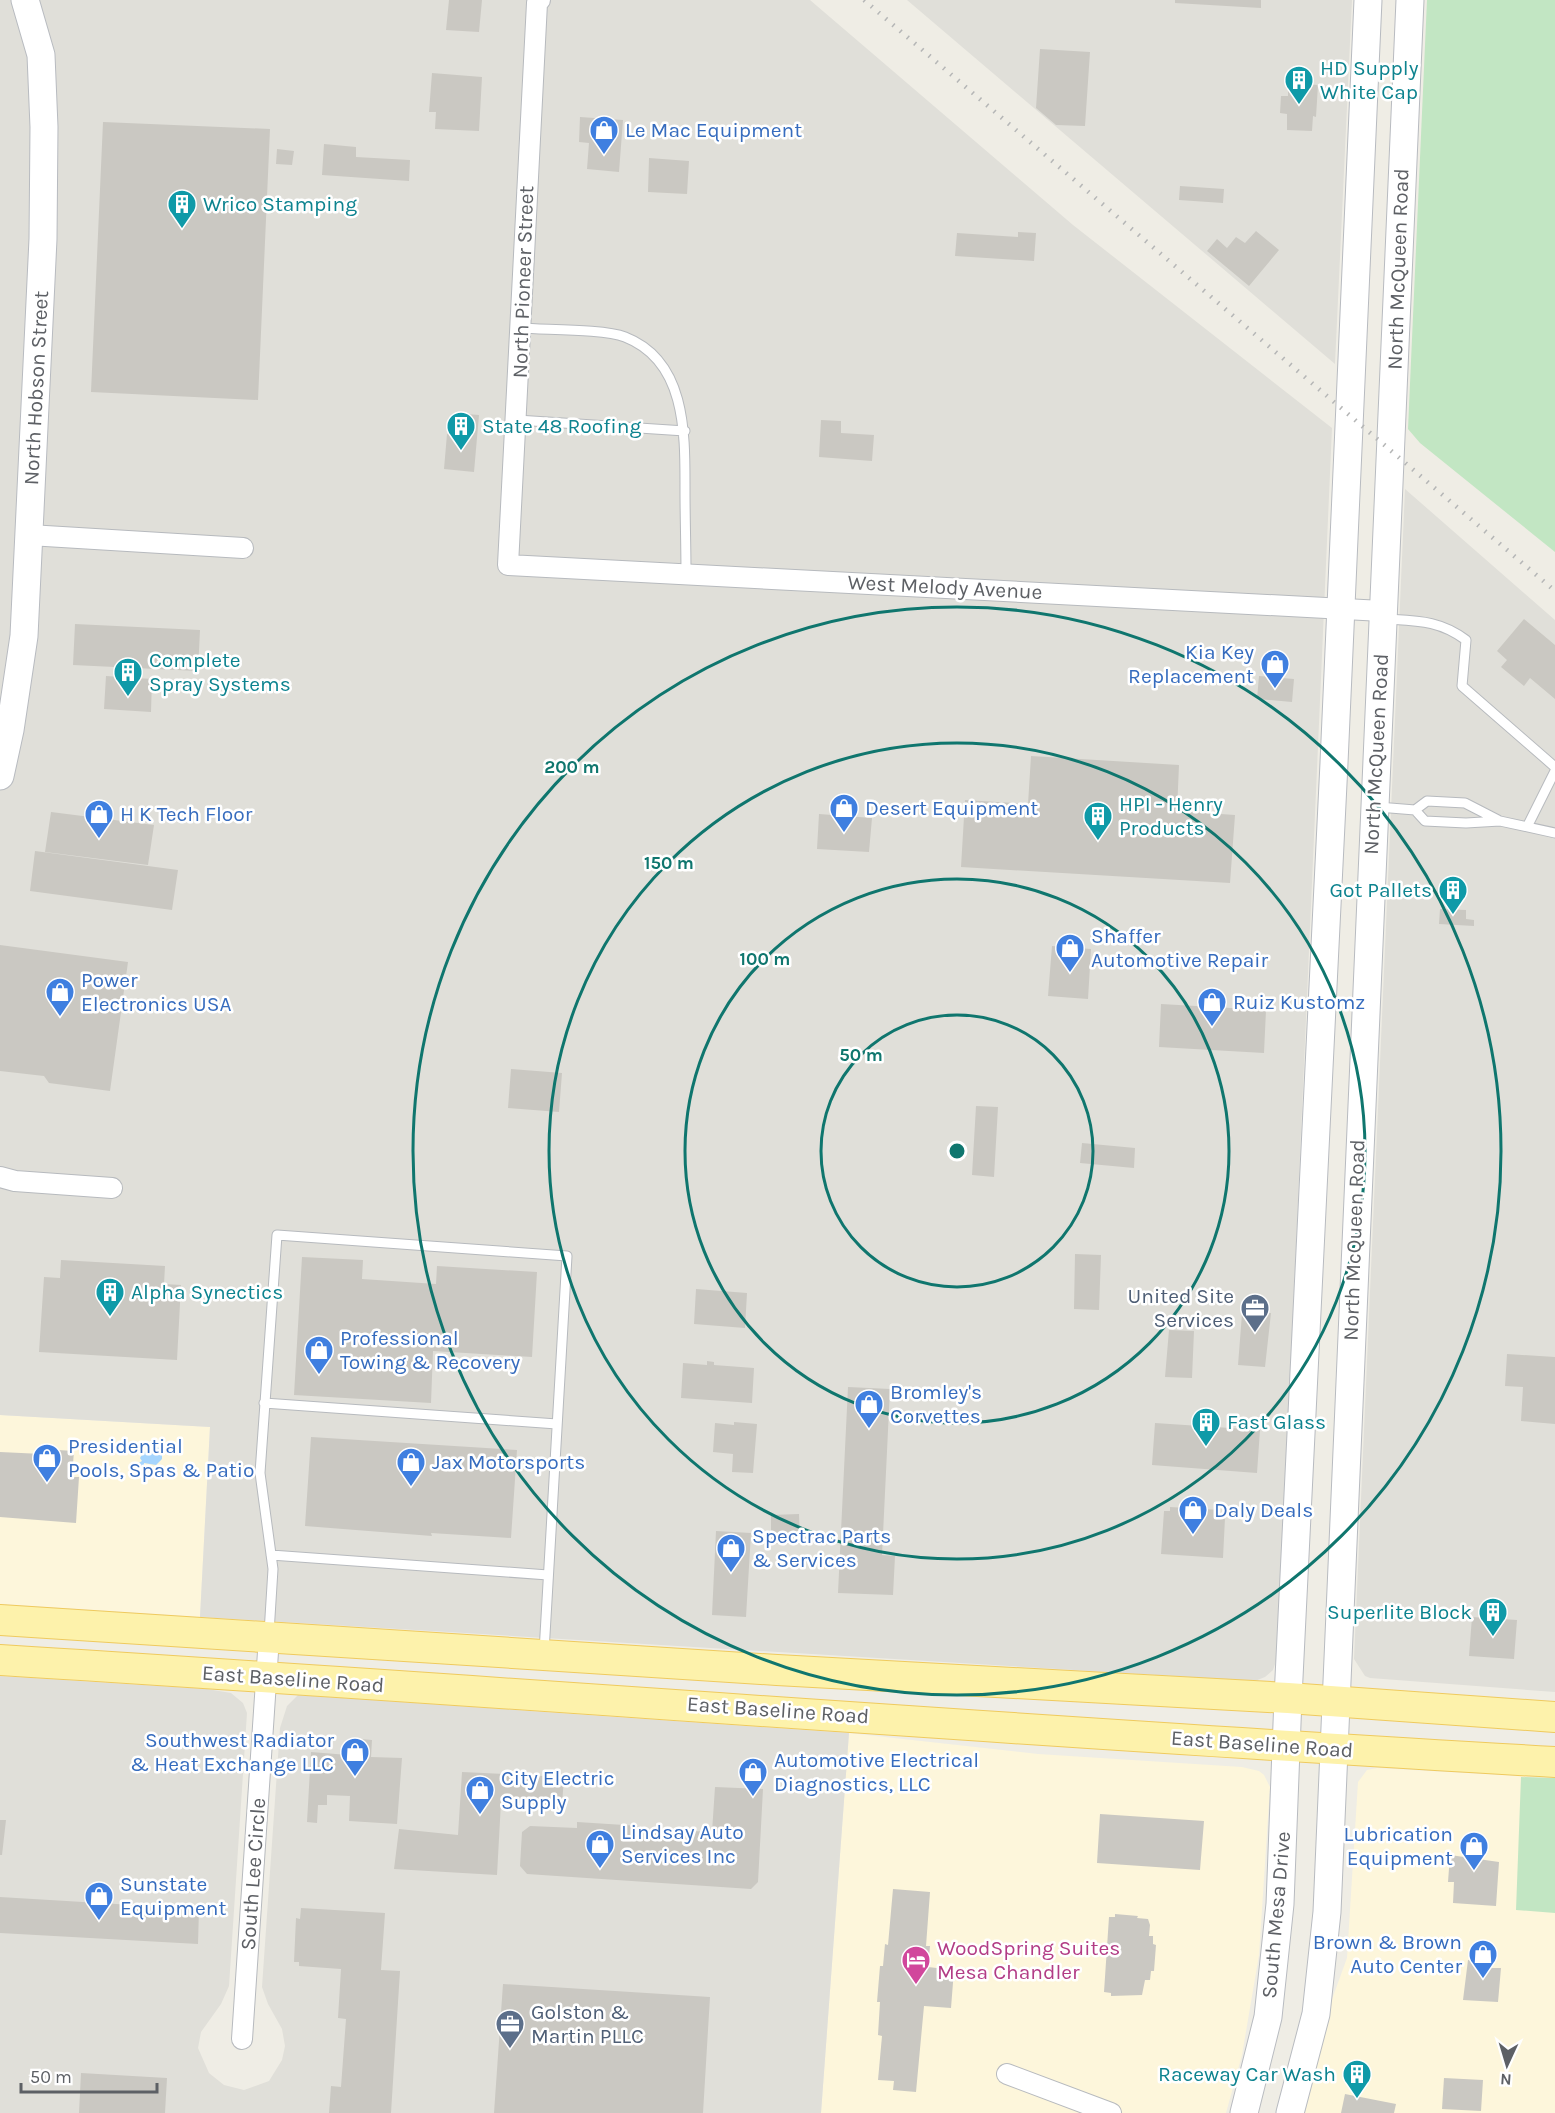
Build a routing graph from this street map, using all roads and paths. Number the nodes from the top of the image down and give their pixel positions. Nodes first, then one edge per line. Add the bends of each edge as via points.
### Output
1 (25, 0) edge
2 (540, 0) edge
3 (1368, 0) edge
4 (1410, 0) edge
5 (1367, 36) junction
6 (1408, 36) junction
7 (521, 328) junction
8 (517, 420) junction
9 (685, 431) junction
10 (29, 535) junction
11 (243, 548) dead end
12 (508, 565) joint
13 (686, 573) junction
14 (1340, 607) junction
15 (1382, 615) junction
16 (1555, 769) edge
17 (0, 776) edge
18 (1373, 807) junction
19 (1415, 810) junction
20 (1500, 821) junction
21 (1528, 825) junction
22 (1555, 833) edge
23 (0, 1177) edge
24 (112, 1188) dead end
25 (1310, 1236) junction
26 (1354, 1237) junction
27 (264, 1403) junction
28 (557, 1424) junction
29 (271, 1555) junction
30 (548, 1575) junction
31 (0, 1620) edge
32 (269, 1637) junction
33 (544, 1655) junction
34 (0, 1660) edge
35 (777, 1670) junction
36 (266, 1677) junction
37 (1287, 1706) junction
38 (774, 1710) junction
39 (1555, 1717) edge
40 (1335, 1725) junction
41 (1286, 1746) junction
42 (1555, 1762) edge
43 (242, 2039) dead end
44 (1007, 2074) dead end
45 (1111, 2113) edge
46 (1244, 2113) edge
47 (1290, 2113) edge

1 - 10 main road, North Hobson Street via 40,55 44,127 43,239
2 - 7 street, North Pioneer Street
3 - 5 main road, North McQueen Road
4 - 6 main road, North McQueen Road
5 - 6 main road
5 - 14 main road, North McQueen Road
6 - 15 main road, North McQueen Road
7 - 8 street, North Pioneer Street
7 - 9 lane via 623,336 649,349 666,370
8 - 9 lane
8 - 12 street, North Pioneer Street
9 - 13 lane
10 - 11 street
10 - 17 main road, North Hobson Street via 24,636
12 - 13 street, West Melody Avenue
13 - 14 street, West Melody Avenue
14 - 15 street, West Melody Avenue
14 - 25 main road, North McQueen Road
15 - 16 lane via 1448,627 1466,640 1462,686
15 - 18 main road, North McQueen Road
16 - 21 lane
18 - 19 lane
18 - 26 main road, North McQueen Road
19 - 20 lane via 1425,821
19 - 20 lane via 1426,801 1465,803
20 - 21 lane
21 - 22 lane
23 - 24 street
25 - 26 main road
25 - 37 main road, North McQueen Road
26 - 40 main road, North McQueen Road
27 - 28 lane
27 - 28 lane via 277,1235 567,1256
27 - 29 lane via 260,1473
28 - 30 lane
29 - 30 lane
29 - 32 lane
30 - 33 lane
31 - 32 main road, East Baseline Road
32 - 33 main road, East Baseline Road
32 - 36 street, South Lee Circle
33 - 35 main road, East Baseline Road
34 - 36 main road, East Baseline Road
35 - 37 main road, East Baseline Road
35 - 38 main road
36 - 38 main road, East Baseline Road
36 - 43 street, South Lee Circle
37 - 40 main road, East Baseline Road
37 - 41 main road, South Mesa Drive
38 - 41 main road, East Baseline Road
39 - 40 main road, East Baseline Road
40 - 41 main road, East Baseline Road
40 - 42 main road, East Baseline Road
40 - 47 main road via 1324,1962 1316,2014
41 - 46 main road, South Mesa Drive via 1276,1960 1263,2040
44 - 45 street

